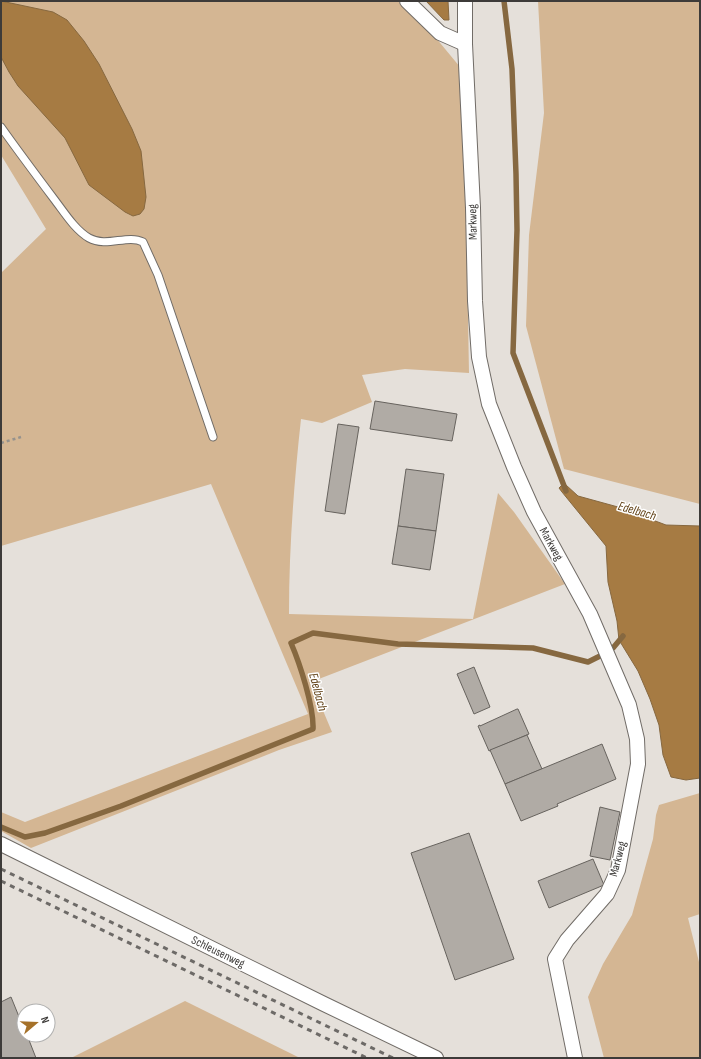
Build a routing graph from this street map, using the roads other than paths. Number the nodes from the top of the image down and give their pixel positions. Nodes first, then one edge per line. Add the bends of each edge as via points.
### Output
1 (407, 1) edge
2 (465, 1) edge
3 (465, 44) junction
4 (1, 127) edge
5 (213, 437) dead end
6 (1, 844) edge
7 (436, 1058) edge
8 (575, 1058) edge

1 - 3 street via 440,33
2 - 3 street, Markweg
3 - 8 street, Markweg via 473,208 474,301 479,357 489,404 534,512 590,614 629,705 637,739 638,764 618,870 607,894 567,940 555,959
4 - 5 lane via 84,234 102,242 137,239 143,242 158,275
6 - 7 street, Schleusenweg

